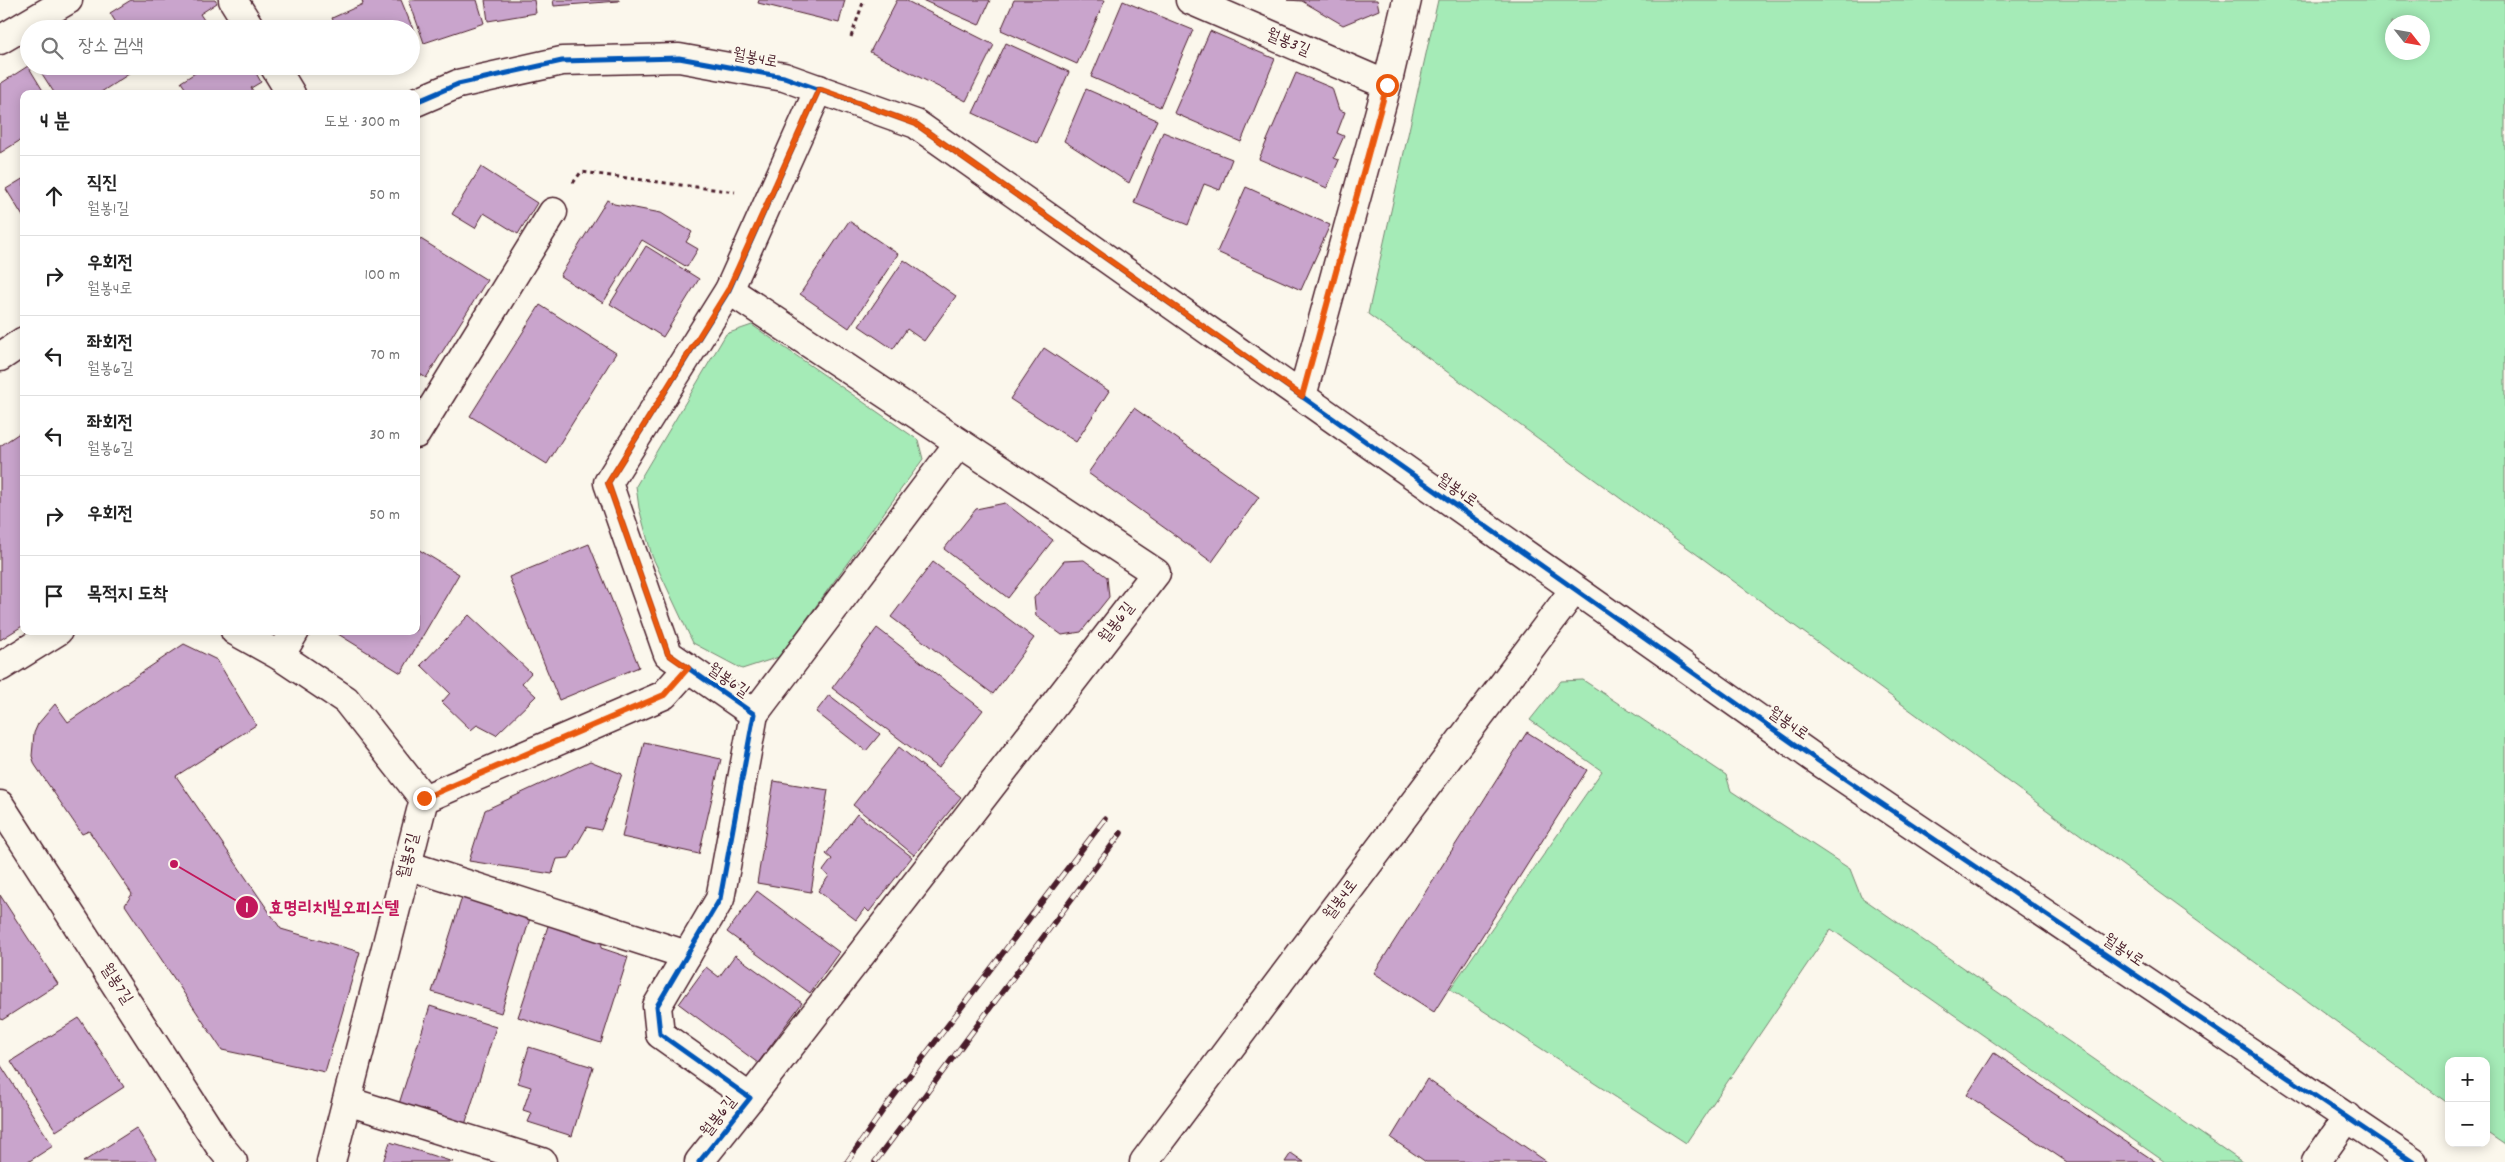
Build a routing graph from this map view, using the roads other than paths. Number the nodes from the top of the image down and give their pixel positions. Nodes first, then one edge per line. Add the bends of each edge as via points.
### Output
1 (68, 0) edge
2 (233, 0) edge
3 (1190, 0) edge
4 (1406, 0) edge
5 (34, 20) edge
6 (245, 20) edge
7 (20, 28) edge
8 (0, 40) edge
9 (279, 75) edge
10 (1387, 85) junction
11 (819, 89) junction
12 (289, 90) edge
13 (420, 100) edge
14 (553, 212) road end
15 (728, 290) junction
16 (20, 344) edge
17 (0, 357) edge
18 (1302, 396) junction
19 (420, 428) edge
20 (959, 443) junction
21 (1574, 590) junction
22 (52, 635) edge
23 (243, 635) edge
24 (293, 635) edge
25 (280, 656) junction
26 (0, 667) edge
27 (688, 668) junction
28 (754, 714) junction
29 (424, 798) junction
30 (0, 805) edge
31 (407, 865) junction
32 (687, 955) junction
33 (750, 1098) junction
34 (347, 1101) junction
35 (2348, 1117) junction
36 (233, 1162) edge
37 (331, 1162) edge
38 (542, 1162) edge
39 (699, 1162) edge
40 (1144, 1162) edge
41 (2316, 1162) edge
42 (2413, 1162) edge

1 - 5 street
2 - 6 street
3 - 10 street, 월봉3길
4 - 10 street
7 - 8 street
9 - 12 street
10 - 18 street
11 - 13 street, 월봉4로 via 784,78 679,58 562,61 458,84
11 - 15 street, 월봉6길
11 - 18 street, 월봉4로 via 916,124
14 - 19 street
15 - 20 street, 월봉6길
15 - 27 street, 월봉6길 via 608,483 668,654
16 - 17 street
18 - 21 street, 월봉4로
20 - 28 street, 월봉6길
20 - 33 street, 월봉6길 via 1156,573
21 - 35 street, 월봉4로 via 1814,758
21 - 40 street, 월봉4로
22 - 26 street
23 - 25 street
24 - 25 street
25 - 29 street via 346,700
27 - 28 street, 월봉6길
27 - 29 street via 664,695
28 - 32 street, 월봉6길 via 720,900
29 - 31 street, 월봉5길
30 - 36 street, 월봉7길
31 - 32 street
31 - 34 street, 월봉5길
32 - 33 street, 월봉6길 via 657,1006 660,1034
33 - 39 street, 월봉6길
34 - 37 street, 월봉5길
34 - 38 street
35 - 41 street
35 - 42 street, 월봉4로

